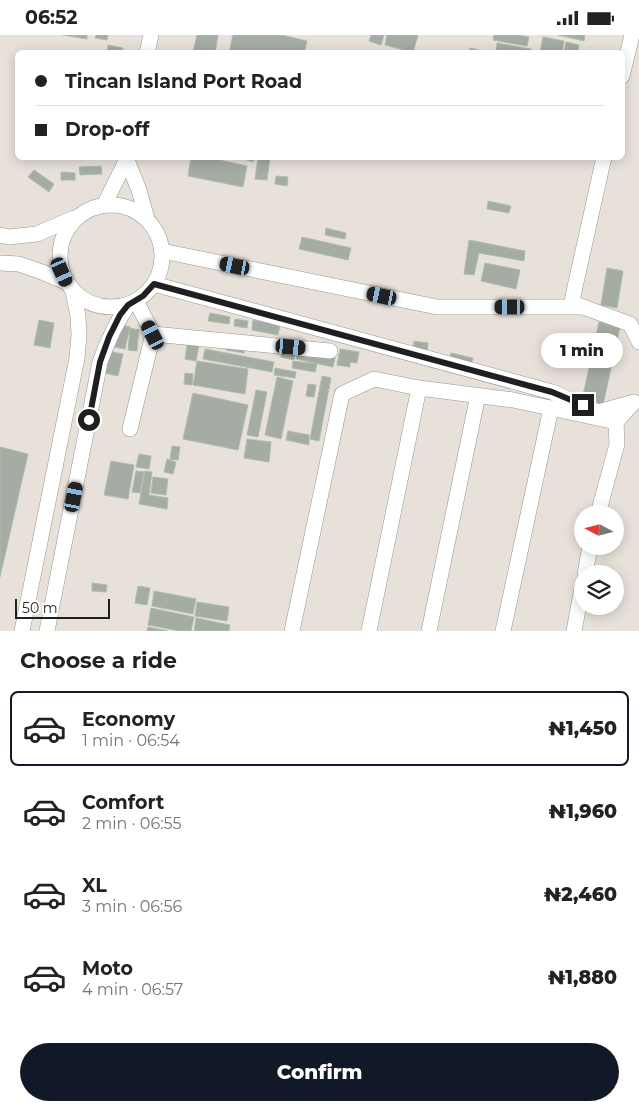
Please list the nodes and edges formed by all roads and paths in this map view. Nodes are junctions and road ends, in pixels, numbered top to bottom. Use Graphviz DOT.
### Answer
graph roads {
  1 [pos="151,35"];
  2 [pos="632,35"];
  3 [pos="148,50"];
  4 [pos="625,64"];
  5 [pos="127,160"];
  6 [pos="128,160"];
  7 [pos="603,160"];
  8 [pos="104,205"];
  9 [pos="78,216"];
  10 [pos="147,219"];
  11 [pos="0,235"];
  12 [pos="162,251"];
  13 [pos="0,263"];
  14 [pos="154,284"];
  15 [pos="69,286"];
  16 [pos="132,303"];
  17 [pos="584,307"];
  18 [pos="153,335"];
  19 [pos="639,342"];
  20 [pos="330,351"];
  21 [pos="419,388"];
  22 [pos="478,395"];
  23 [pos="551,409"];
  24 [pos="616,422"];
  25 [pos="130,429"];
  26 [pos="600,505"];
  27 [pos="577,615"];
  28 [pos="22,631"];
  29 [pos="47,631"];
  30 [pos="292,631"];
  31 [pos="369,631"];
  32 [pos="429,631"];
  33 [pos="503,631"];
  34 [pos="574,631"];
  1 -- 3 [label="street"];
  2 -- 4 [label="street"];
  5 -- 8 [label="street"];
  6 -- 10 [label="street"];
  7 -- 17 [label="street"];
  8 -- 9 [label="street"];
  8 -- 10 [label="street"];
  9 -- 11 [label="street"];
  9 -- 15 [label="street"];
  10 -- 12 [label="street"];
  12 -- 14 [label="street"];
  12 -- 17 [label="street"];
  13 -- 15 [label="street"];
  14 -- 16 [label="street"];
  14 -- 24 [label="street"];
  15 -- 16 [label="street"];
  15 -- 28 [label="street"];
  16 -- 18 [label="street"];
  16 -- 29 [label="street"];
  17 -- 19 [label="street"];
  18 -- 20 [label="street"];
  18 -- 25 [label="street"];
  21 -- 22 [label="street"];
  21 -- 30 [label="street"];
  21 -- 31 [label="street"];
  22 -- 23 [label="street"];
  22 -- 32 [label="street"];
  23 -- 24 [label="street"];
  23 -- 33 [label="street"];
  24 -- 26 [label="street"];
  27 -- 34 [label="street"];
}
